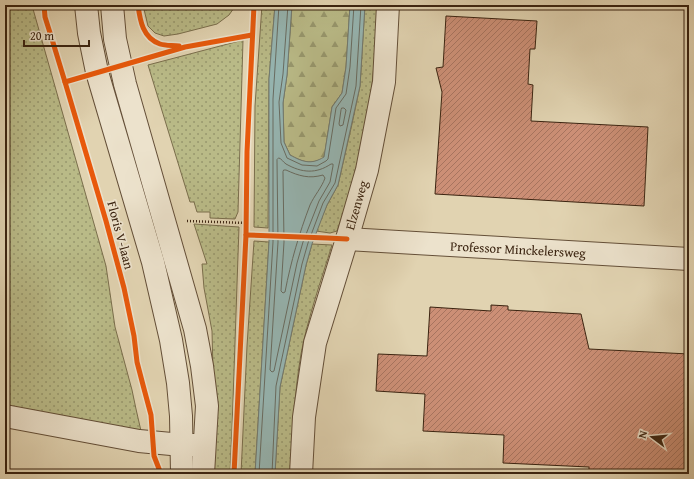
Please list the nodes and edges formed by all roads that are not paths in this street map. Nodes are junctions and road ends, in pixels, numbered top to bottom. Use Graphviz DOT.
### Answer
graph roads {
  1 [pos="86,5"];
  2 [pos="112,5"];
  3 [pos="388,5"];
  4 [pos="347,239"];
  5 [pos="689,259"];
  6 [pos="5,416"];
  7 [pos="182,445"];
  8 [pos="205,445"];
  9 [pos="182,474"];
  10 [pos="203,474"];
  11 [pos="301,474"];
  1 -- 7 [label="street, Floris V-laan"];
  2 -- 8 [label="street"];
  3 -- 4 [label="street, Elzenweg"];
  4 -- 5 [label="street, Professor Minckelersweg"];
  4 -- 11 [label="street, Elzenweg"];
  6 -- 7 [label="street"];
  7 -- 8 [label="street"];
  7 -- 9 [label="street, Floris V-laan"];
  8 -- 10 [label="street"];
}
